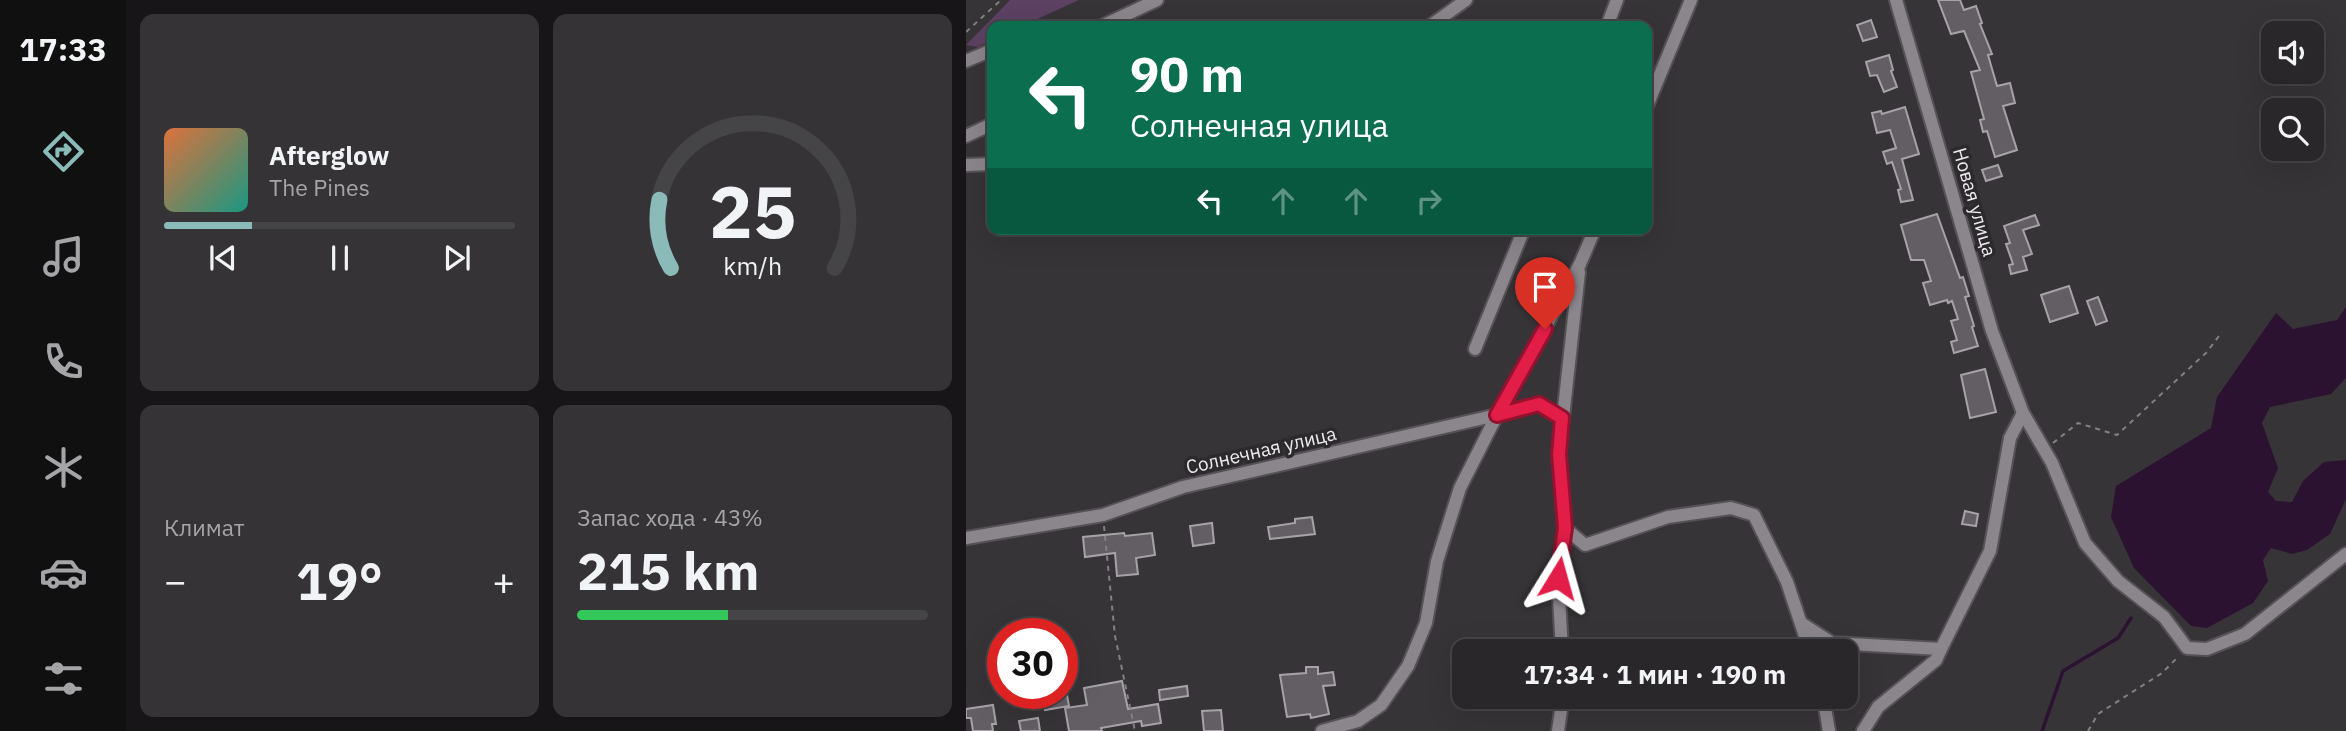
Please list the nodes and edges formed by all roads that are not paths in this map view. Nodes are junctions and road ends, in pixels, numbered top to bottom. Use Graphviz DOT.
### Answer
graph roads {
  1 [pos="1157,0"];
  2 [pos="1466,0"];
  3 [pos="1617,0"];
  4 [pos="1691,0"];
  5 [pos="1896,0"];
  6 [pos="1113,21"];
  7 [pos="1437,21"];
  8 [pos="1608,21"];
  9 [pos="987,52"];
  10 [pos="966,61"];
  11 [pos="1652,94"];
  12 [pos="987,126"];
  13 [pos="966,136"];
  14 [pos="987,164"];
  15 [pos="966,165"];
  16 [pos="1522,235"];
  17 [pos="1592,235"];
  18 [pos="1580,264"];
  19 [pos="1475,349"];
  20 [pos="2024,413"];
  21 [pos="1497,415"];
  22 [pos="1562,418"];
  23 [pos="1565,528"];
  24 [pos="966,538"];
  25 [pos="2346,554"];
  26 [pos="1801,623"];
  27 [pos="1561,639"];
  28 [pos="1806,639"];
  29 [pos="1941,649"];
  30 [pos="1562,709"];
  31 [pos="1825,709"];
  32 [pos="1327,729"];
  33 [pos="1559,731"];
  34 [pos="1829,731"];
  35 [pos="1863,731"];
  1 -- 6 [label="street"];
  2 -- 7 [label="street"];
  3 -- 8 [label="street"];
  4 -- 11 [label="street"];
  5 -- 20 [label="street, Новая улица"];
  9 -- 10 [label="street"];
  12 -- 13 [label="street"];
  14 -- 15 [label="street"];
  16 -- 19 [label="street"];
  17 -- 18 [label="street"];
  18 -- 21 [label="street"];
  18 -- 22 [label="street"];
  20 -- 25 [label="street, Новая улица"];
  20 -- 29 [label="street"];
  21 -- 22 [label="street, Солнечная улица"];
  21 -- 24 [label="street, Солнечная улица"];
  21 -- 32 [label="street"];
  22 -- 23 [label="street"];
  23 -- 26 [label="street"];
  23 -- 27 [label="street"];
  26 -- 28 [label="street"];
  26 -- 29 [label="street"];
  29 -- 35 [label="street"];
  30 -- 33 [label="street"];
  31 -- 34 [label="street"];
}
